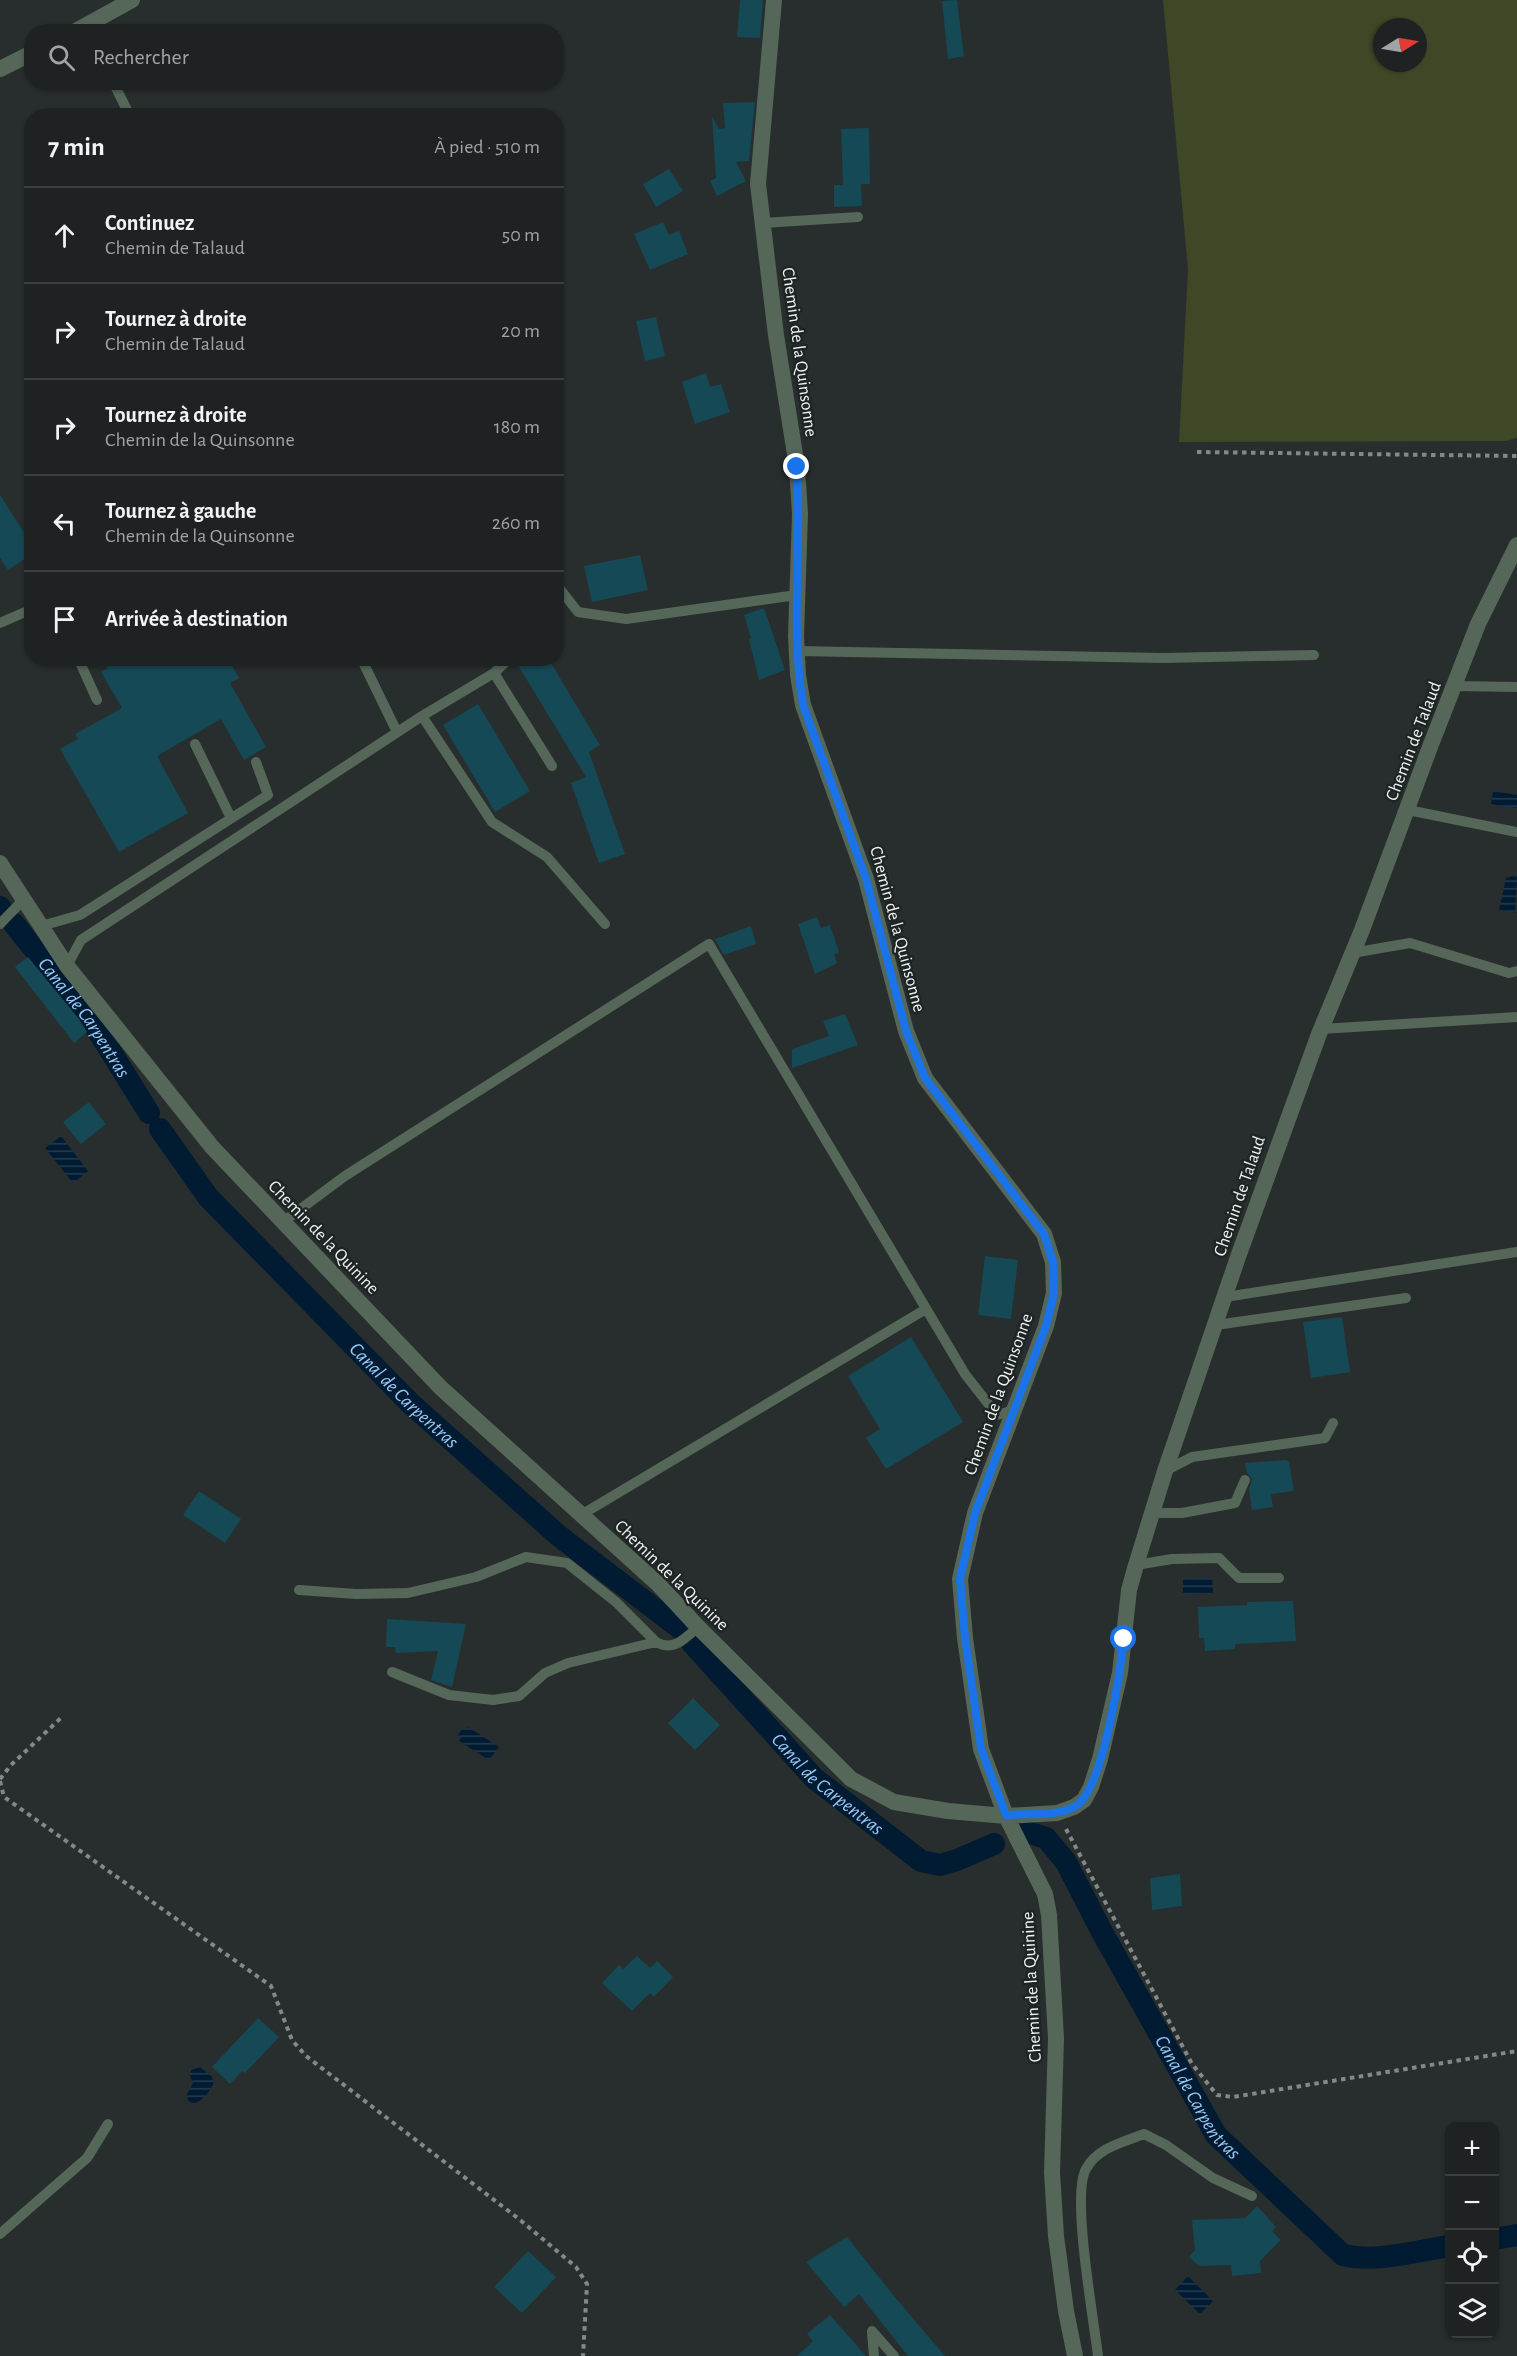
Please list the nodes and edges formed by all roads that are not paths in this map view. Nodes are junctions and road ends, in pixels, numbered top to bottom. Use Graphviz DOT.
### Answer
graph roads {
  1 [pos="132,0"];
  2 [pos="774,0"];
  3 [pos="92,24"];
  4 [pos="24,57"];
  5 [pos="0,69"];
  6 [pos="117,90"];
  7 [pos="126,108"];
  8 [pos="858,217"];
  9 [pos="763,223"];
  10 [pos="1517,545"];
  11 [pos="564,594"];
  12 [pos="797,595"];
  13 [pos="24,612"];
  14 [pos="0,623"];
  15 [pos="797,651"];
  16 [pos="1314,655"];
  17 [pos="82,666"];
  18 [pos="365,666"];
  19 [pos="501,666"];
  20 [pos="494,673"];
  21 [pos="1455,686"];
  22 [pos="1517,687"];
  23 [pos="97,700"];
  24 [pos="422,716"];
  25 [pos="397,732"];
  26 [pos="195,744"];
  27 [pos="256,762"];
  28 [pos="552,766"];
  29 [pos="1408,810"];
  30 [pos="231,818"];
  31 [pos="1517,832"];
  32 [pos="0,863"];
  33 [pos="24,899"];
  34 [pos="0,924"];
  35 [pos="605,924"];
  36 [pos="41,926"];
  37 [pos="1352,953"];
  38 [pos="67,966"];
  39 [pos="1517,971"];
  40 [pos="1517,1017"];
  41 [pos="1321,1029"];
  42 [pos="283,1222"];
  43 [pos="1517,1252"];
  44 [pos="1225,1297"];
  45 [pos="1406,1298"];
  46 [pos="926,1309"];
  47 [pos="1216,1325"];
  48 [pos="1014,1410"];
  49 [pos="1333,1423"];
  50 [pos="1165,1471"];
  51 [pos="1245,1480"];
  52 [pos="1152,1513"];
  53 [pos="581,1515"];
  54 [pos="1136,1565"];
  55 [pos="1279,1578"];
  56 [pos="299,1590"];
  57 [pos="698,1628"];
  58 [pos="656,1642"];
  59 [pos="393,1672"];
  60 [pos="1006,1815"];
  61 [pos="108,2124"];
  62 [pos="1252,2196"];
  63 [pos="0,2234"];
  64 [pos="874,2356"];
  65 [pos="894,2356"];
  66 [pos="1075,2356"];
  67 [pos="1098,2356"];
  1 -- 3 [label="street"];
  2 -- 9 [label="street, Chemin de la Quinsonne"];
  4 -- 5 [label="street"];
  6 -- 7 [label="lane"];
  8 -- 9 [label="lane"];
  9 -- 12 [label="street, Chemin de la Quinsonne"];
  10 -- 21 [label="street, Chemin de Talaud"];
  11 -- 12 [label="lane"];
  12 -- 15 [label="street, Chemin de la Quinsonne"];
  13 -- 14 [label="lane"];
  15 -- 16 [label="lane"];
  15 -- 48 [label="street, Chemin de la Quinsonne"];
  17 -- 23 [label="lane"];
  18 -- 25 [label="lane"];
  19 -- 20 [label="lane"];
  20 -- 24 [label="lane"];
  20 -- 28 [label="lane"];
  21 -- 22 [label="lane"];
  21 -- 29 [label="street, Chemin de Talaud"];
  24 -- 25 [label="lane"];
  24 -- 35 [label="lane"];
  25 -- 38 [label="lane"];
  26 -- 30 [label="lane"];
  27 -- 30 [label="lane"];
  29 -- 31 [label="lane"];
  29 -- 37 [label="street, Chemin de Talaud"];
  30 -- 36 [label="lane"];
  32 -- 33 [label="street, Chemin de la Quinine"];
  33 -- 34 [label="lane"];
  33 -- 36 [label="street, Chemin de la Quinine"];
  36 -- 38 [label="street, Chemin de la Quinine"];
  37 -- 39 [label="lane"];
  37 -- 41 [label="street, Chemin de Talaud"];
  38 -- 42 [label="street, Chemin de la Quinine"];
  40 -- 41 [label="lane"];
  41 -- 44 [label="street, Chemin de Talaud"];
  42 -- 46 [label="lane"];
  42 -- 53 [label="street, Chemin de la Quinine"];
  43 -- 44 [label="lane"];
  44 -- 47 [label="street, Chemin de Talaud"];
  45 -- 47 [label="lane"];
  46 -- 48 [label="lane"];
  46 -- 53 [label="lane"];
  47 -- 50 [label="street, Chemin de Talaud"];
  48 -- 60 [label="street, Chemin de la Quinsonne"];
  49 -- 50 [label="lane"];
  50 -- 52 [label="street, Chemin de Talaud"];
  51 -- 52 [label="lane"];
  52 -- 54 [label="street, Chemin de Talaud"];
  53 -- 57 [label="street, Chemin de la Quinine"];
  54 -- 55 [label="lane"];
  54 -- 60 [label="street, Chemin de Talaud"];
  56 -- 58 [label="lane"];
  57 -- 58 [label="lane"];
  57 -- 60 [label="street, Chemin de la Quinine"];
  58 -- 59 [label="lane"];
  60 -- 66 [label="street, Chemin de la Quinine"];
  61 -- 63 [label="lane"];
  62 -- 67 [label="lane"];
  64 -- 65 [label="lane"];
}
